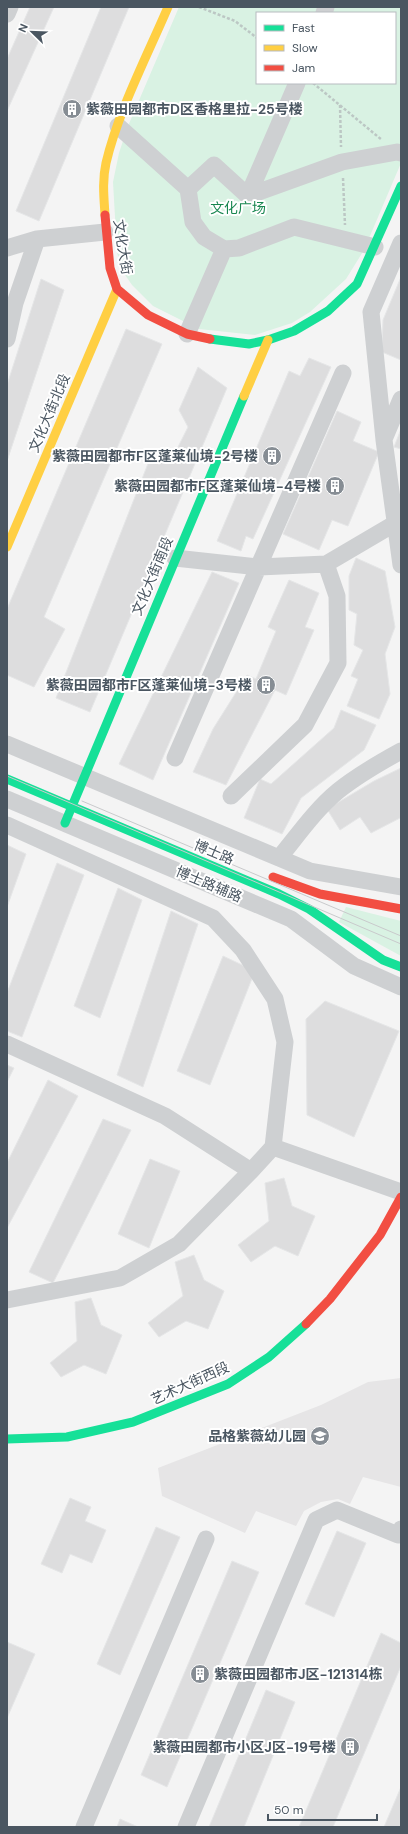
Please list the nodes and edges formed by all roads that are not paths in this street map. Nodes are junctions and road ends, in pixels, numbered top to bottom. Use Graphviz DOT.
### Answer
graph roads {
  1 [pos="10,7"];
  2 [pos="168,7"];
  3 [pos="7,14"];
  4 [pos="297,84"];
  5 [pos="118,126"];
  6 [pos="399,152"];
  7 [pos="401,186"];
  8 [pos="188,189"];
  9 [pos="248,196"];
  10 [pos="105,232"];
  11 [pos="37,239"];
  12 [pos="401,243"];
  13 [pos="375,247"];
  14 [pos="7,248"];
  15 [pos="224,249"];
  16 [pos="117,289"];
  17 [pos="187,334"];
  18 [pos="7,339"];
  19 [pos="268,340"];
  20 [pos="343,373"];
  21 [pos="401,399"];
  22 [pos="384,440"];
  23 [pos="398,520"];
  24 [pos="7,547"];
  25 [pos="175,558"];
  26 [pos="326,564"];
  27 [pos="401,565"];
  28 [pos="259,568"];
  29 [pos="7,744"];
  30 [pos="401,751"];
  31 [pos="175,758"];
  32 [pos="84,776"];
  33 [pos="7,780"];
  34 [pos="74,792"];
  35 [pos="231,796"];
  36 [pos="89,798"];
  37 [pos="7,799"];
  38 [pos="72,807"];
  39 [pos="65,823"];
  40 [pos="7,825"];
  41 [pos="279,858"];
  42 [pos="263,872"];
  43 [pos="401,887"];
  44 [pos="401,909"];
  45 [pos="401,967"];
  46 [pos="401,987"];
  47 [pos="7,1044"];
  48 [pos="273,1147"];
  49 [pos="251,1172"];
  50 [pos="401,1192"];
  51 [pos="401,1197"];
  52 [pos="7,1300"];
  53 [pos="7,1439"];
  54 [pos="401,1529"];
  55 [pos="206,1539"];
  56 [pos="84,1827"];
  57 [pos="186,1827"];
  1 -- 3 [label="street"];
  2 -- 5 [label="street, 文化大街"];
  4 -- 9 [label="street"];
  5 -- 8 [label="street"];
  5 -- 10 [label="street, 文化大街"];
  6 -- 9 [label="street"];
  7 -- 13 [label="street, 文化大街"];
  8 -- 9 [label="street"];
  8 -- 15 [label="street"];
  10 -- 11 [label="street"];
  10 -- 16 [label="street, 文化大街"];
  11 -- 14 [label="street"];
  11 -- 18 [label="street"];
  12 -- 22 [label="street"];
  13 -- 15 [label="street"];
  13 -- 19 [label="street, 文化大街"];
  15 -- 17 [label="street"];
  16 -- 17 [label="street, 文化大街"];
  16 -- 24 [label="street, 文化大街北段"];
  17 -- 19 [label="street, 文化大街"];
  19 -- 25 [label="street, 文化大街南段"];
  20 -- 28 [label="street"];
  21 -- 22 [label="street"];
  22 -- 23 [label="street"];
  23 -- 26 [label="street"];
  23 -- 27 [label="street"];
  25 -- 28 [label="street"];
  25 -- 32 [label="street, 文化大街南段"];
  26 -- 28 [label="street"];
  26 -- 35 [label="street"];
  28 -- 31 [label="street"];
  29 -- 32 [label="street"];
  30 -- 41 [label="street"];
  32 -- 34 [label="street, 文化大街南段"];
  32 -- 41 [label="street"];
  33 -- 38 [label="street, 博士路"];
  34 -- 36 [label="street"];
  34 -- 38 [label="street, 文化大街南段"];
  37 -- 39 [label="street, 博士路辅路"];
  38 -- 39 [label="street, 文化大街南段"];
  38 -- 45 [label="street, 博士路"];
  39 -- 46 [label="street, 博士路辅路"];
  40 -- 48 [label="street"];
  41 -- 43 [label="street"];
  42 -- 44 [label="street"];
  47 -- 49 [label="street"];
  48 -- 49 [label="street"];
  48 -- 50 [label="street"];
  49 -- 52 [label="street"];
  51 -- 53 [label="street, 艺术大街西段"];
  54 -- 57 [label="street"];
  55 -- 56 [label="street"];
}
